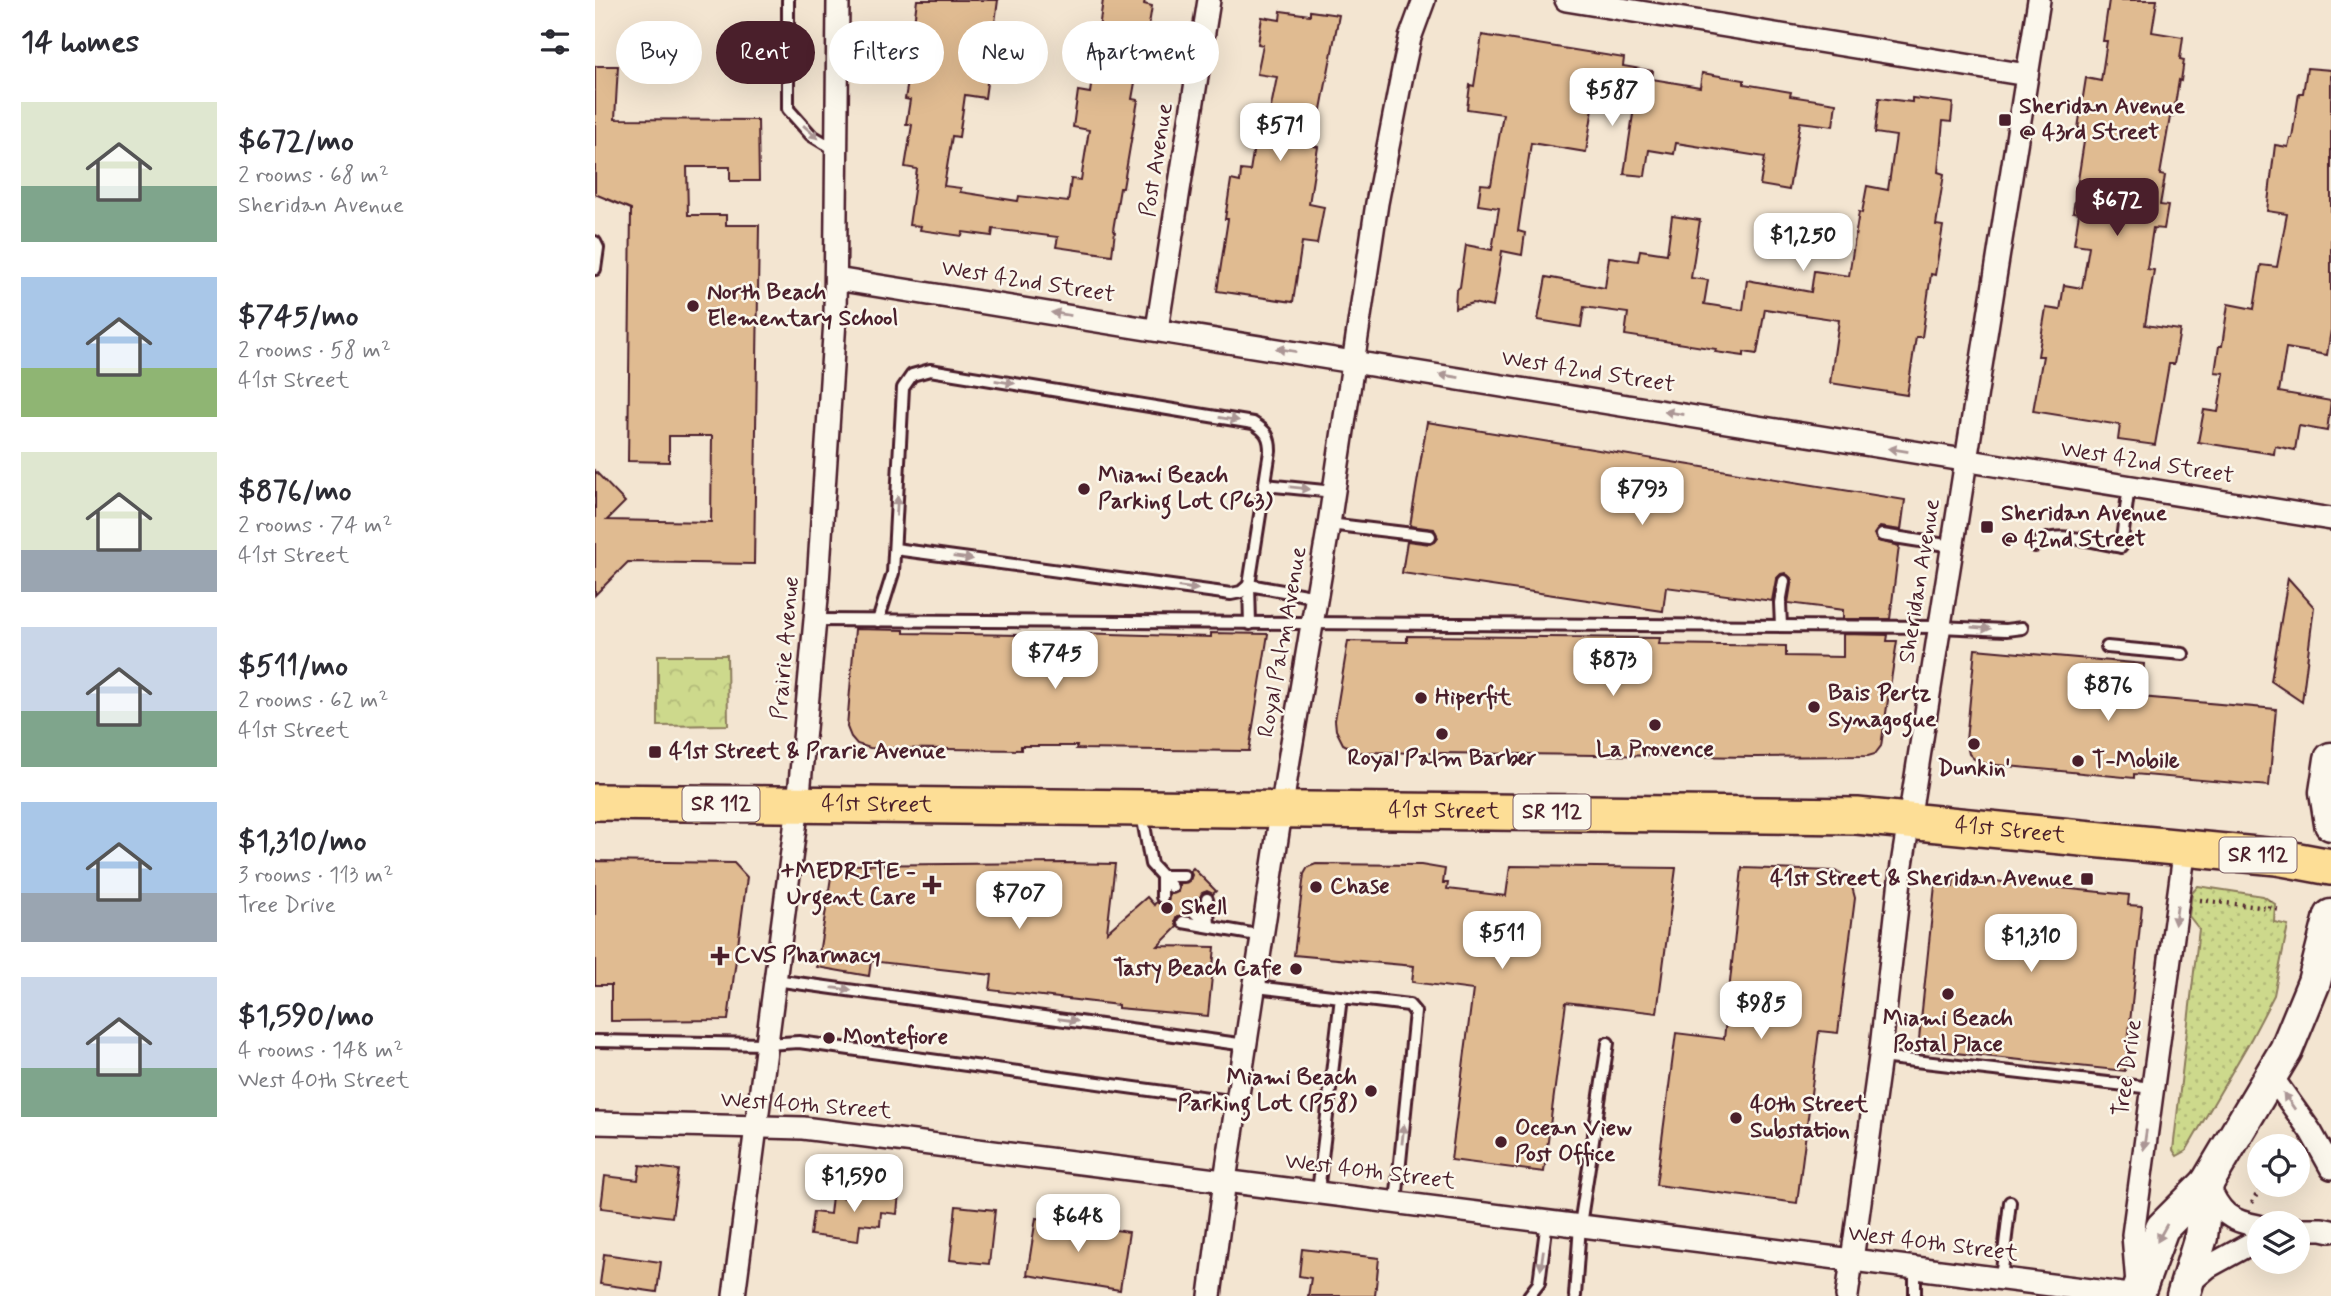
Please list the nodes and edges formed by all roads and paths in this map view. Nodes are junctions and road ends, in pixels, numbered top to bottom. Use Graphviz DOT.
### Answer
graph roads {
  1 [pos="788,0"];
  2 [pos="838,0"];
  3 [pos="1209,0"];
  4 [pos="1424,0"];
  5 [pos="1566,0"];
  6 [pos="2039,0"];
  7 [pos="2027,75"];
  8 [pos="836,150"];
  9 [pos="595,242"];
  10 [pos="595,269"];
  11 [pos="836,279"];
  12 [pos="1157,329"];
  13 [pos="1353,361"];
  14 [pos="1966,460"];
  15 [pos="1265,485"];
  16 [pos="2129,486"];
  17 [pos="1334,492"];
  18 [pos="2331,519"];
  19 [pos="1329,524"];
  20 [pos="1882,535"];
  21 [pos="1430,536"];
  22 [pos="1952,546"];
  23 [pos="2035,546"];
  24 [pos="895,549"];
  25 [pos="1784,581"];
  26 [pos="1249,585"];
  27 [pos="1317,597"];
  28 [pos="815,620"];
  29 [pos="879,621"];
  30 [pos="1250,624"];
  31 [pos="1313,624"];
  32 [pos="1781,626"];
  33 [pos="1940,626"];
  34 [pos="2022,628"];
  35 [pos="2107,647"];
  36 [pos="2183,654"];
  37 [pos="2331,759"];
  38 [pos="595,802"];
  39 [pos="798,805"];
  40 [pos="1141,808"];
  41 [pos="1282,809"];
  42 [pos="1909,820"];
  43 [pos="2331,824"];
  44 [pos="2185,847"];
  45 [pos="2331,867"];
  46 [pos="1162,876"];
  47 [pos="1185,876"];
  48 [pos="1172,887"];
  49 [pos="1162,897"];
  50 [pos="2189,898"];
  51 [pos="1207,899"];
  52 [pos="2270,900"];
  53 [pos="2269,908"];
  54 [pos="2281,910"];
  55 [pos="1194,912"];
  56 [pos="2331,916"];
  57 [pos="1183,922"];
  58 [pos="1209,925"];
  59 [pos="1263,936"];
  60 [pos="775,980"];
  61 [pos="1256,987"];
  62 [pos="1341,997"];
  63 [pos="595,1041"];
  64 [pos="1608,1043"];
  65 [pos="766,1044"];
  66 [pos="1246,1045"];
  67 [pos="1880,1057"];
  68 [pos="2272,1077"];
  69 [pos="2152,1088"];
  70 [pos="1237,1102"];
  71 [pos="595,1124"];
  72 [pos="756,1126"];
  73 [pos="2331,1168"];
  74 [pos="1225,1180"];
  75 [pos="2207,1183"];
  76 [pos="1318,1192"];
  77 [pos="1396,1202"];
  78 [pos="2010,1202"];
  79 [pos="1547,1221"];
  80 [pos="2247,1223"];
  81 [pos="1580,1225"];
  82 [pos="2310,1229"];
  83 [pos="2331,1231"];
  84 [pos="2247,1246"];
  85 [pos="1853,1261"];
  86 [pos="1915,1268"];
  87 [pos="2001,1279"];
  88 [pos="2047,1290"];
  89 [pos="2184,1291"];
  90 [pos="734,1296"];
  91 [pos="1210,1296"];
  92 [pos="1529,1296"];
  93 [pos="1574,1296"];
  94 [pos="1847,1296"];
  95 [pos="1915,1296"];
  96 [pos="2138,1296"];
  1 -- 8 [label="lane, one-way"];
  2 -- 8 [label="street, Prairie Avenue"];
  3 -- 12 [label="street, Post Avenue"];
  4 -- 13 [label="street, Royal Palm Avenue"];
  5 -- 7 [label="street"];
  6 -- 7 [label="street, Sheridan Avenue"];
  7 -- 14 [label="street, Sheridan Avenue"];
  8 -- 11 [label="street, Prairie Avenue"];
  9 -- 10 [label="lane"];
  12 -- 11 [label="street, West 42nd Street, one-way"];
  11 -- 28 [label="street, Prairie Avenue"];
  13 -- 12 [label="street, West 42nd Street, one-way"];
  14 -- 13 [label="street, West 42nd Street, one-way"];
  13 -- 17 [label="street, Royal Palm Avenue"];
  14 -- 16 [label="street, West 42nd Street"];
  14 -- 22 [label="street, Sheridan Avenue"];
  15 -- 17 [label="lane, one-way"];
  24 -- 15 [label="lane, one-way"];
  15 -- 26 [label="lane"];
  16 -- 18 [label="street, West 42nd Street"];
  16 -- 23 [label="lane"];
  17 -- 19 [label="street, Royal Palm Avenue"];
  19 -- 21 [label="lane"];
  19 -- 27 [label="street, Royal Palm Avenue"];
  20 -- 22 [label="lane"];
  22 -- 33 [label="street, Sheridan Avenue"];
  24 -- 26 [label="lane, one-way"];
  24 -- 29 [label="lane"];
  25 -- 32 [label="lane"];
  26 -- 27 [label="lane"];
  26 -- 30 [label="lane"];
  27 -- 31 [label="street, Royal Palm Avenue"];
  28 -- 29 [label="lane"];
  28 -- 39 [label="street, Prairie Avenue"];
  29 -- 30 [label="lane"];
  30 -- 31 [label="lane"];
  31 -- 32 [label="lane"];
  31 -- 41 [label="street, Royal Palm Avenue"];
  32 -- 33 [label="lane"];
  33 -- 34 [label="lane, one-way"];
  33 -- 42 [label="street, Sheridan Avenue"];
  35 -- 36 [label="lane"];
  37 -- 43 [label="main road"];
  38 -- 39 [label="main road, 41st Street / SR 112"];
  39 -- 40 [label="main road, 41st Street / SR 112"];
  39 -- 60 [label="street, Prairie Avenue"];
  40 -- 41 [label="main road, 41st Street / SR 112"];
  40 -- 46 [label="lane"];
  41 -- 42 [label="main road, 41st Street / SR 112"];
  41 -- 59 [label="street, Royal Palm Avenue"];
  42 -- 44 [label="main road, 41st Street / SR 112"];
  42 -- 67 [label="street, Sheridan Avenue"];
  44 -- 45 [label="main road, 41st Street / SR 112"];
  44 -- 69 [label="street, Tree Drive, one-way"];
  46 -- 47 [label="lane"];
  46 -- 48 [label="lane"];
  46 -- 49 [label="lane"];
  50 -- 53 [label="path"];
  51 -- 58 [label="lane"];
  52 -- 53 [label="path"];
  53 -- 54 [label="path"];
  55 -- 58 [label="lane"];
  56 -- 68 [label="main road"];
  57 -- 58 [label="lane"];
  58 -- 59 [label="lane"];
  59 -- 61 [label="street, Royal Palm Avenue"];
  60 -- 65 [label="street, Prairie Avenue"];
  60 -- 66 [label="lane, one-way"];
  61 -- 62 [label="lane"];
  61 -- 66 [label="street, Royal Palm Avenue"];
  62 -- 76 [label="lane"];
  77 -- 62 [label="lane, one-way"];
  63 -- 65 [label="lane"];
  64 -- 81 [label="lane"];
  65 -- 70 [label="lane"];
  65 -- 72 [label="street, Prairie Avenue"];
  66 -- 70 [label="street, Royal Palm Avenue"];
  67 -- 69 [label="lane"];
  67 -- 85 [label="street, Sheridan Avenue"];
  73 -- 68 [label="street, one-way"];
  68 -- 75 [label="main road"];
  69 -- 96 [label="street, Tree Drive, one-way"];
  70 -- 74 [label="street, Royal Palm Avenue"];
  71 -- 72 [label="street, West 40th Street"];
  72 -- 74 [label="street, West 40th Street"];
  72 -- 90 [label="street, Prairie Avenue"];
  74 -- 76 [label="street, West 40th Street"];
  74 -- 91 [label="street, Royal Palm Avenue"];
  75 -- 80 [label="street"];
  75 -- 89 [label="main road"];
  75 -- 96 [label="main road, one-way"];
  76 -- 77 [label="street, West 40th Street"];
  77 -- 79 [label="street, West 40th Street"];
  78 -- 87 [label="lane"];
  79 -- 81 [label="street, West 40th Street"];
  79 -- 92 [label="lane, one-way"];
  81 -- 85 [label="street, West 40th Street"];
  81 -- 93 [label="lane"];
  82 -- 83 [label="street"];
  84 -- 89 [label="street"];
  85 -- 86 [label="street, West 40th Street"];
  85 -- 94 [label="street, Sheridan Avenue"];
  86 -- 87 [label="street, West 40th Street"];
  86 -- 95 [label="lane"];
  87 -- 88 [label="street, West 40th Street"];
  88 -- 96 [label="street, West 40th Street"];
}
